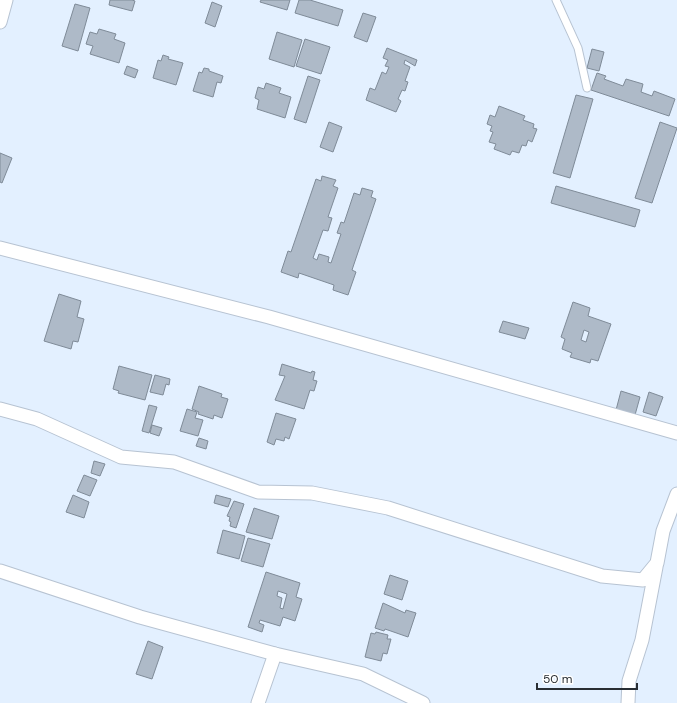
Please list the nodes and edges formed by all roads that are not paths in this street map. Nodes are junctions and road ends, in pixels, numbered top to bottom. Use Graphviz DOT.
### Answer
graph roads {
  1 [pos="6,0"];
  2 [pos="556,0"];
  3 [pos="0,22"];
  4 [pos="587,88"];
  5 [pos="0,248"];
  6 [pos="0,409"];
  7 [pos="677,433"];
  8 [pos="677,494"];
  9 [pos="657,563"];
  10 [pos="0,570"];
  11 [pos="275,654"];
  12 [pos="258,703"];
  13 [pos="422,703"];
  14 [pos="628,703"];
  1 -- 3 [label="street"];
  2 -- 4 [label="lane"];
  5 -- 7 [label="street"];
  6 -- 9 [label="street"];
  8 -- 9 [label="street"];
  9 -- 14 [label="street"];
  10 -- 11 [label="street"];
  11 -- 12 [label="street"];
  11 -- 13 [label="street"];
}
